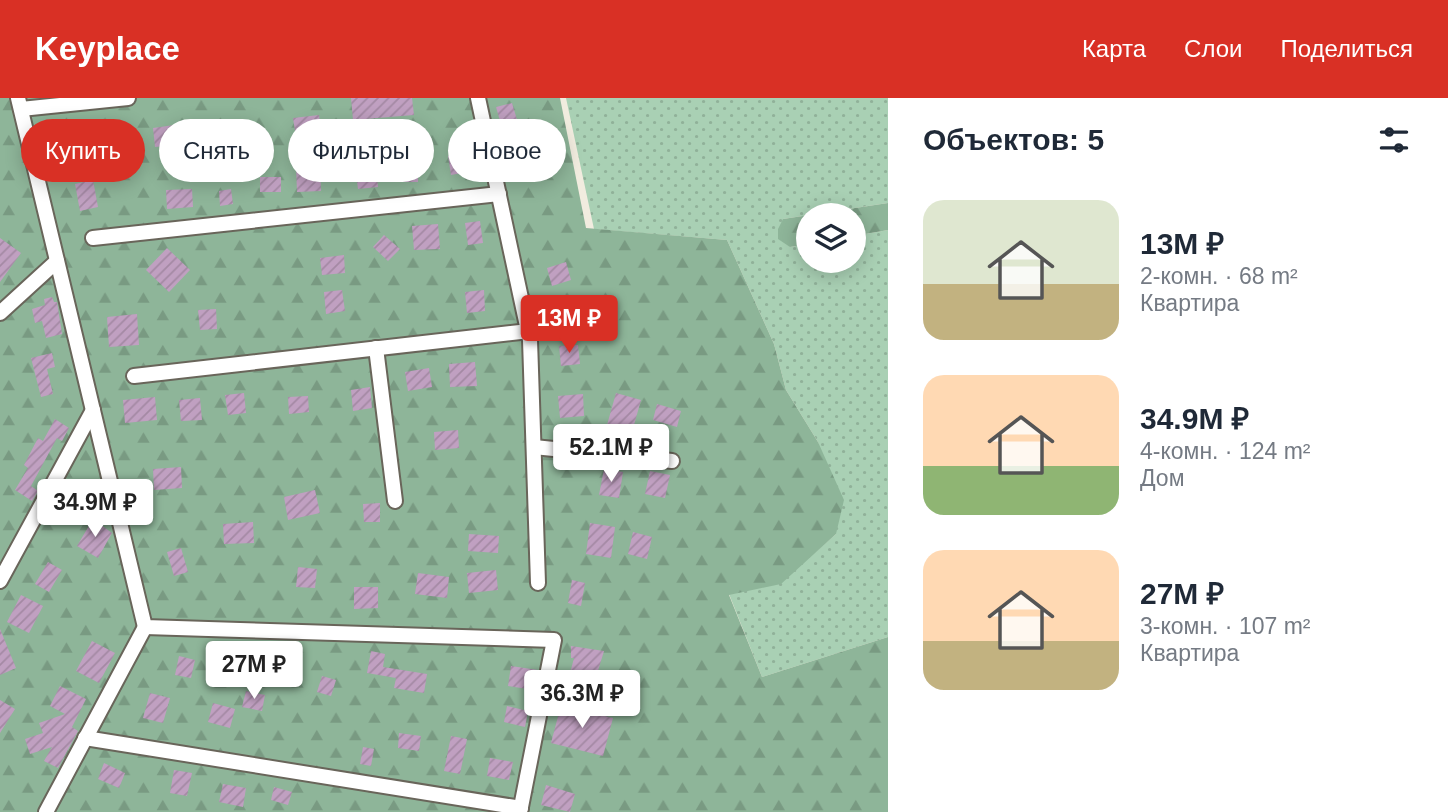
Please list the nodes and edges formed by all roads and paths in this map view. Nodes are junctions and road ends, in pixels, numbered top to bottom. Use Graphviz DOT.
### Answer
graph roads {
  1 [pos="128,98"];
  2 [pos="478,98"];
  3 [pos="20,104"];
  4 [pos="499,194"];
  5 [pos="93,238"];
  6 [pos="57,261"];
  7 [pos="0,313"];
  8 [pos="528,331"];
  9 [pos="376,348"];
  10 [pos="134,376"];
  11 [pos="93,411"];
  12 [pos="534,447"];
  13 [pos="672,461"];
  14 [pos="395,501"];
  15 [pos="0,581"];
  16 [pos="538,583"];
  17 [pos="145,627"];
  18 [pos="85,738"];
  19 [pos="520,810"];
  20 [pos="46,812"];
  1 -- 3 [label="street"];
  2 -- 4 [label="street"];
  3 -- 6 [label="street"];
  4 -- 5 [label="street"];
  4 -- 8 [label="street"];
  6 -- 7 [label="street"];
  6 -- 11 [label="street"];
  8 -- 9 [label="street"];
  8 -- 12 [label="street"];
  9 -- 10 [label="street"];
  9 -- 14 [label="street"];
  11 -- 15 [label="street"];
  11 -- 17 [label="street"];
  12 -- 13 [label="street"];
  12 -- 16 [label="street"];
  17 -- 18 [label="street"];
  17 -- 19 [label="street"];
  18 -- 19 [label="street"];
  18 -- 20 [label="street"];
}
